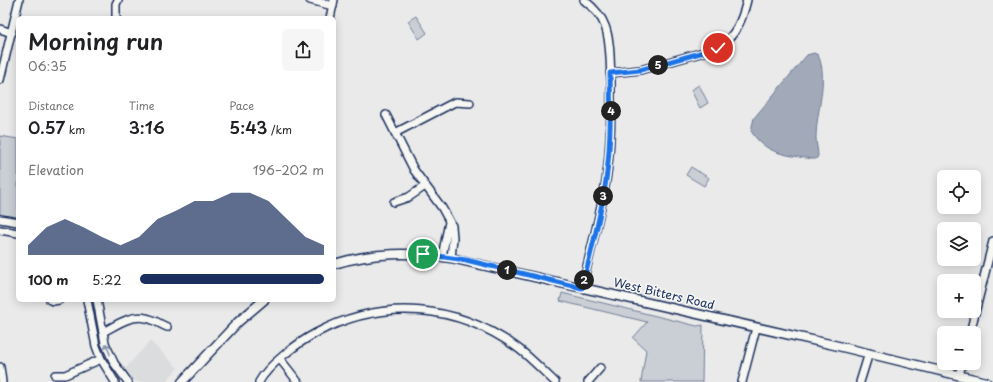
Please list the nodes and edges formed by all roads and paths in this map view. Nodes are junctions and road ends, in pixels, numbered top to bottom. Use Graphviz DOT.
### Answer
graph roads {
  1 [pos="19,0"];
  2 [pos="118,0"];
  3 [pos="310,0"];
  4 [pos="584,0"];
  5 [pos="747,0"];
  6 [pos="333,3"];
  7 [pos="116,16"];
  8 [pos="330,16"];
  9 [pos="0,28"];
  10 [pos="12,33"];
  11 [pos="610,73"];
  12 [pos="0,80"];
  13 [pos="470,103"];
  14 [pos="386,115"];
  15 [pos="395,133"];
  16 [pos="425,186"];
  17 [pos="394,202"];
  18 [pos="0,219"];
  19 [pos="16,222"];
  20 [pos="0,230"];
  21 [pos="16,233"];
  22 [pos="450,233"];
  23 [pos="993,241"];
  24 [pos="442,256"];
  25 [pos="451,258"];
  26 [pos="336,264"];
  27 [pos="582,288"];
  28 [pos="262,302"];
  29 [pos="98,303"];
  30 [pos="88,304"];
  31 [pos="972,326"];
  32 [pos="166,327"];
  33 [pos="756,328"];
  34 [pos="103,332"];
  35 [pos="868,353"];
  36 [pos="101,359"];
  37 [pos="280,359"];
  38 [pos="0,367"];
  39 [pos="600,368"];
  40 [pos="960,370"];
  41 [pos="55,375"];
  42 [pos="959,376"];
  43 [pos="2,382"];
  44 [pos="115,382"];
  45 [pos="128,382"];
  46 [pos="182,382"];
  47 [pos="259,382"];
  48 [pos="298,382"];
  49 [pos="555,382"];
  50 [pos="588,382"];
  51 [pos="742,382"];
  52 [pos="860,382"];
  53 [pos="986,382"];
  1 -- 10 [label="street"];
  2 -- 7 [label="street"];
  3 -- 6 [label="street"];
  4 -- 11 [label="street"];
  5 -- 11 [label="street"];
  6 -- 8 [label="street"];
  9 -- 10 [label="street"];
  10 -- 12 [label="street"];
  11 -- 27 [label="street"];
  13 -- 15 [label="street"];
  14 -- 15 [label="street"];
  15 -- 16 [label="street"];
  16 -- 17 [label="street"];
  16 -- 22 [label="street"];
  18 -- 19 [label="street"];
  20 -- 21 [label="street"];
  22 -- 24 [label="street"];
  22 -- 25 [label="street"];
  23 -- 31 [label="street"];
  24 -- 25 [label="main road, West Bitters Road"];
  24 -- 26 [label="main road, West Bitters Road"];
  25 -- 27 [label="main road, West Bitters Road"];
  27 -- 33 [label="main road, West Bitters Road"];
  28 -- 46 [label="main road"];
  29 -- 30 [label="street"];
  29 -- 34 [label="street"];
  30 -- 36 [label="street"];
  32 -- 34 [label="street"];
  33 -- 35 [label="main road, West Bitters Road"];
  33 -- 51 [label="street"];
  45 -- 34 [label="street, one-way"];
  35 -- 42 [label="main road, West Bitters Road"];
  35 -- 52 [label="street"];
  36 -- 41 [label="street"];
  36 -- 44 [label="street"];
  37 -- 47 [label="street"];
  37 -- 48 [label="street"];
  37 -- 49 [label="street"];
  38 -- 43 [label="street"];
  39 -- 50 [label="street"];
  40 -- 42 [label="street"];
  42 -- 53 [label="main road, West Bitters Road"];
}
